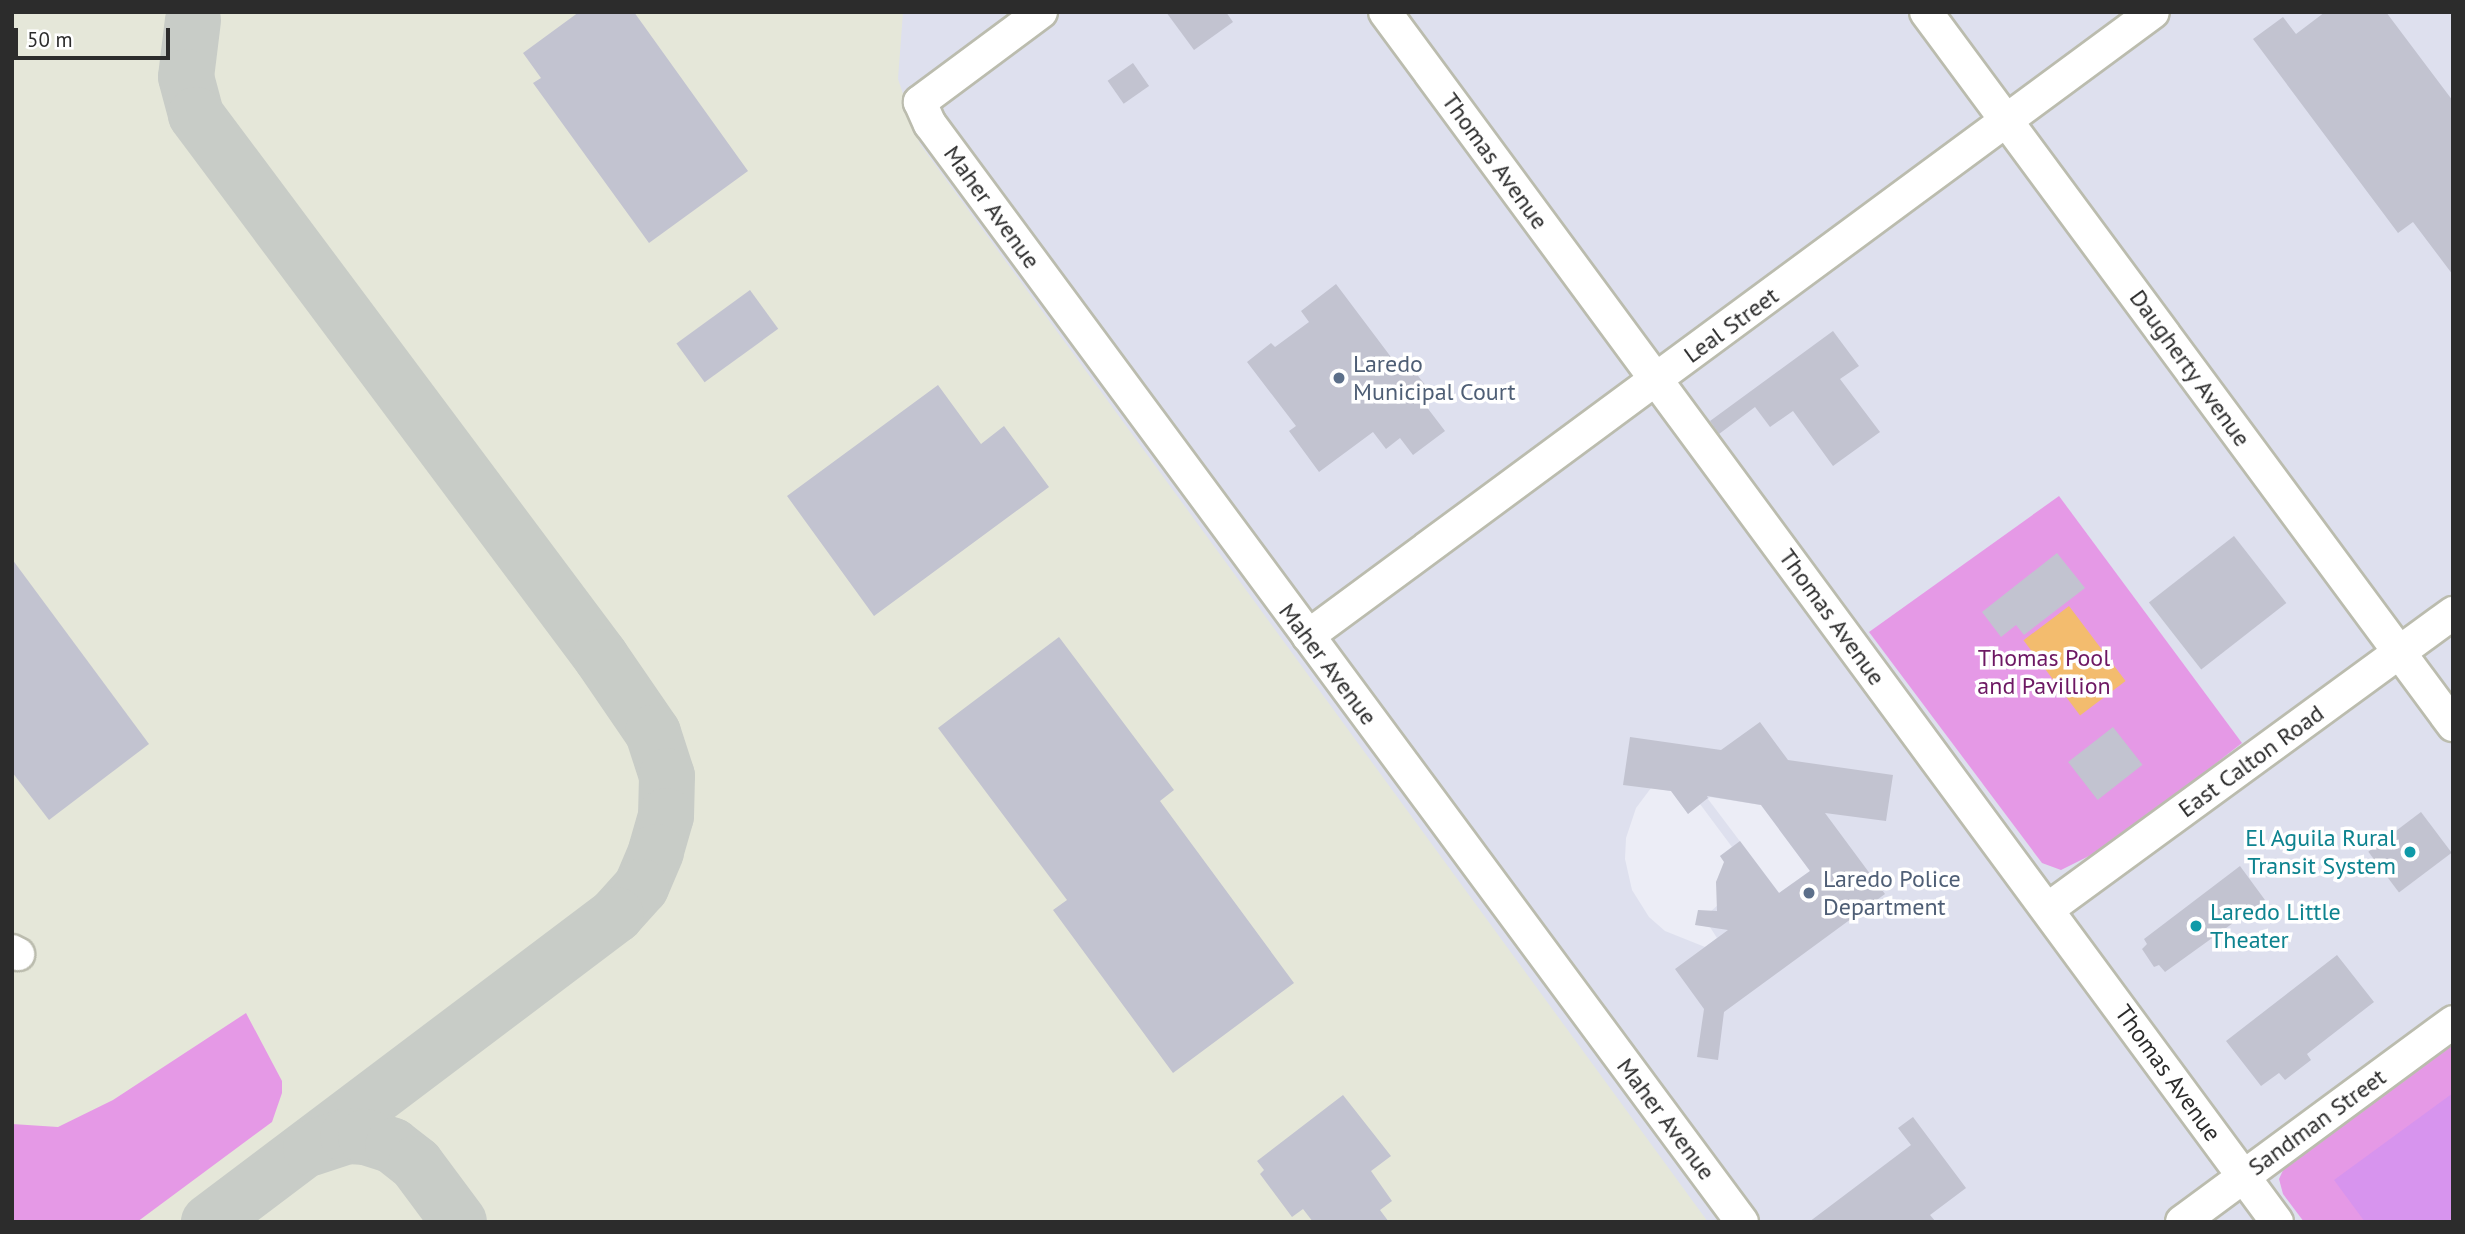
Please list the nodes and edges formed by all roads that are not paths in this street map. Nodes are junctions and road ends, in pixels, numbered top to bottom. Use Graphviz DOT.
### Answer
graph roads {
  1 [pos="1041,12"];
  2 [pos="1385,12"];
  3 [pos="1926,12"];
  4 [pos="2153,12"];
  5 [pos="2007,121"];
  6 [pos="1657,379"];
  7 [pos="2453,613"];
  8 [pos="1308,636"];
  9 [pos="2400,652"];
  10 [pos="2453,725"];
  11 [pos="2048,909"];
  12 [pos="2453,1022"];
  13 [pos="2244,1177"];
  14 [pos="1742,1222"];
  15 [pos="2182,1222"];
  16 [pos="2277,1222"];
  1 -- 8 [label="street, Maher Avenue"];
  2 -- 6 [label="street, Thomas Avenue"];
  3 -- 5 [label="street, Daugherty Avenue"];
  4 -- 5 [label="street, Leal Street"];
  5 -- 6 [label="street, Leal Street"];
  5 -- 9 [label="street, Daugherty Avenue"];
  6 -- 8 [label="street, Leal Street"];
  6 -- 11 [label="street, Thomas Avenue"];
  7 -- 9 [label="street, East Calton Road"];
  8 -- 14 [label="street, Maher Avenue"];
  9 -- 10 [label="street, Daugherty Avenue"];
  9 -- 11 [label="street, East Calton Road"];
  11 -- 13 [label="street, Thomas Avenue"];
  12 -- 13 [label="street, Sandman Street"];
  13 -- 15 [label="street, Sandman Street"];
  13 -- 16 [label="street, Thomas Avenue"];
}
